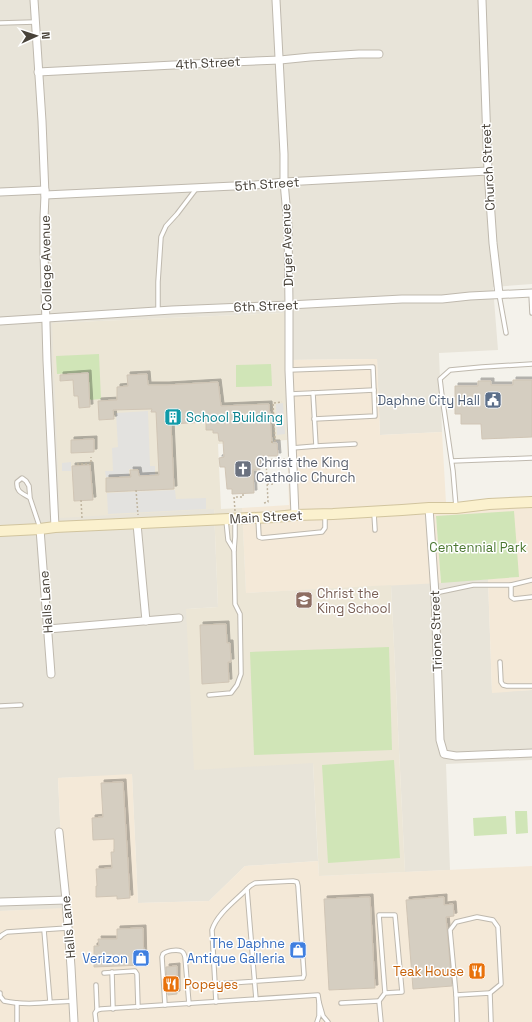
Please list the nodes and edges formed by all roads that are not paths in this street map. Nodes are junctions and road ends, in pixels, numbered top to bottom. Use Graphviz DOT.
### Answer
graph roads {
  1 [pos="34,0"];
  2 [pos="276,0"];
  3 [pos="482,0"];
  4 [pos="35,22"];
  5 [pos="0,23"];
  6 [pos="379,54"];
  7 [pos="280,60"];
  8 [pos="38,72"];
  9 [pos="488,171"];
  10 [pos="284,182"];
  11 [pos="197,188"];
  12 [pos="0,192"];
  13 [pos="45,193"];
  14 [pos="531,293"];
  15 [pos="499,294"];
  16 [pos="289,305"];
  17 [pos="158,311"];
  18 [pos="532,314"];
  19 [pos="47,318"];
  20 [pos="0,321"];
  21 [pos="506,333"];
  22 [pos="532,364"];
  23 [pos="289,370"];
  24 [pos="374,390"];
  25 [pos="313,393"];
  26 [pos="290,394"];
  27 [pos="314,419"];
  28 [pos="355,444"];
  29 [pos="316,446"];
  30 [pos="292,448"];
  31 [pos="532,458"];
  32 [pos="452,461"];
  33 [pos="30,498"];
  34 [pos="532,502"];
  35 [pos="429,508"];
  36 [pos="456,508"];
  37 [pos="374,512"];
  38 [pos="325,514"];
  39 [pos="295,515"];
  40 [pos="258,517"];
  41 [pos="138,519"];
  42 [pos="231,519"];
  43 [pos="55,527"];
  44 [pos="40,529"];
  45 [pos="375,530"];
  46 [pos="0,531"];
  47 [pos="234,550"];
  48 [pos="532,580"];
  49 [pos="511,585"];
  50 [pos="435,593"];
  51 [pos="532,597"];
  52 [pos="179,618"];
  53 [pos="146,621"];
  54 [pos="48,629"];
  55 [pos="500,662"];
  56 [pos="51,674"];
  57 [pos="532,686"];
  58 [pos="209,695"];
  59 [pos="22,705"];
  60 [pos="0,706"];
  61 [pos="532,752"];
  62 [pos="58,832"];
  63 [pos="247,889"];
  64 [pos="66,900"];
  65 [pos="0,902"];
  66 [pos="68,928"];
  67 [pos="44,930"];
  68 [pos="0,937"];
  69 [pos="112,972"];
  70 [pos="104,973"];
  71 [pos="255,980"];
  72 [pos="215,984"];
  73 [pos="96,985"];
  74 [pos="0,993"];
  75 [pos="385,993"];
  76 [pos="490,993"];
  77 [pos="456,995"];
  78 [pos="256,1000"];
  79 [pos="73,1001"];
  80 [pos="379,1001"];
  81 [pos="50,1002"];
  82 [pos="216,1002"];
  83 [pos="320,1002"];
  84 [pos="17,1003"];
  85 [pos="341,1003"];
  86 [pos="189,1004"];
  87 [pos="165,1006"];
  88 [pos="138,1007"];
  89 [pos="114,1009"];
  90 [pos="97,1010"];
  91 [pos="17,1022"];
  92 [pos="74,1022"];
  93 [pos="96,1022"];
  94 [pos="317,1022"];
  95 [pos="328,1022"];
  96 [pos="381,1022"];
  97 [pos="457,1022"];
  98 [pos="492,1022"];
  1 -- 4 [label="street, College Avenue"];
  2 -- 7 [label="street, Dryer Avenue"];
  3 -- 9 [label="street, Church Street"];
  4 -- 5 [label="lane"];
  4 -- 8 [label="street, College Avenue"];
  6 -- 7 [label="street, 4th Street"];
  7 -- 8 [label="street, 4th Street"];
  7 -- 10 [label="street, Dryer Avenue"];
  8 -- 13 [label="street, College Avenue"];
  9 -- 10 [label="street, 5th Street"];
  9 -- 15 [label="street, Church Street"];
  10 -- 11 [label="street, 5th Street"];
  10 -- 16 [label="street, Dryer Avenue"];
  11 -- 13 [label="street, 5th Street"];
  11 -- 17 [label="lane"];
  12 -- 13 [label="street, 5th Street"];
  13 -- 19 [label="street, College Avenue"];
  14 -- 15 [label="street, 6th Street"];
  14 -- 18 [label="lane"];
  15 -- 16 [label="street, 6th Street"];
  15 -- 21 [label="lane, Church Street"];
  16 -- 17 [label="street, 6th Street"];
  16 -- 23 [label="street, Dryer Avenue"];
  17 -- 19 [label="street, 6th Street"];
  19 -- 20 [label="street, 6th Street"];
  19 -- 43 [label="street, College Avenue"];
  22 -- 32 [label="lane"];
  23 -- 24 [label="lane"];
  23 -- 26 [label="street, Dryer Avenue"];
  24 -- 25 [label="lane"];
  24 -- 27 [label="lane"];
  25 -- 26 [label="lane"];
  25 -- 27 [label="lane"];
  26 -- 30 [label="street, Dryer Avenue"];
  27 -- 29 [label="lane"];
  28 -- 29 [label="lane"];
  29 -- 30 [label="lane"];
  30 -- 39 [label="street, Dryer Avenue"];
  31 -- 32 [label="lane"];
  32 -- 36 [label="lane"];
  33 -- 33 [label="lane"];
  33 -- 44 [label="lane"];
  34 -- 36 [label="main road, Main Street"];
  35 -- 36 [label="main road, Main Street"];
  35 -- 37 [label="main road, Main Street"];
  35 -- 50 [label="street, Trione Street"];
  37 -- 38 [label="main road, Main Street"];
  37 -- 45 [label="lane"];
  38 -- 39 [label="main road, Main Street"];
  38 -- 40 [label="lane"];
  39 -- 40 [label="main road, Main Street"];
  40 -- 42 [label="main road, Main Street"];
  41 -- 42 [label="main road, Main Street"];
  41 -- 43 [label="main road, Main Street"];
  41 -- 53 [label="street"];
  42 -- 47 [label="lane"];
  42 -- 47 [label="lane"];
  43 -- 44 [label="main road, Main Street"];
  44 -- 46 [label="main road, Main Street"];
  44 -- 54 [label="street, Halls Lane"];
  47 -- 58 [label="lane"];
  48 -- 49 [label="lane"];
  49 -- 50 [label="lane"];
  49 -- 51 [label="lane"];
  50 -- 61 [label="street, Trione Street"];
  52 -- 53 [label="street"];
  53 -- 54 [label="street"];
  54 -- 56 [label="street, Halls Lane"];
  55 -- 57 [label="lane"];
  59 -- 60 [label="lane"];
  62 -- 64 [label="street, Halls Lane"];
  63 -- 71 [label="lane"];
  63 -- 71 [label="lane"];
  63 -- 72 [label="lane"];
  64 -- 65 [label="street"];
  64 -- 66 [label="street, Halls Lane"];
  66 -- 67 [label="lane"];
  66 -- 79 [label="street, Halls Lane"];
  67 -- 68 [label="lane"];
  67 -- 81 [label="lane"];
  69 -- 70 [label="lane"];
  69 -- 88 [label="lane"];
  69 -- 89 [label="lane"];
  71 -- 72 [label="lane"];
  71 -- 78 [label="lane"];
  72 -- 82 [label="lane"];
  73 -- 90 [label="lane"];
  74 -- 84 [label="lane"];
  75 -- 75 [label="lane"];
  75 -- 80 [label="lane"];
  76 -- 77 [label="lane"];
  76 -- 77 [label="lane"];
  76 -- 98 [label="lane"];
  77 -- 97 [label="lane"];
  78 -- 82 [label="lane"];
  78 -- 83 [label="lane"];
  79 -- 81 [label="lane"];
  79 -- 92 [label="street, Halls Lane"];
  80 -- 85 [label="lane"];
  80 -- 96 [label="lane"];
  81 -- 84 [label="lane"];
  82 -- 86 [label="lane"];
  83 -- 94 [label="lane"];
  83 -- 95 [label="lane"];
  84 -- 91 [label="lane"];
  86 -- 87 [label="lane"];
  86 -- 87 [label="lane"];
  87 -- 88 [label="lane"];
  88 -- 89 [label="lane"];
  89 -- 90 [label="lane"];
  90 -- 93 [label="lane"];
}
